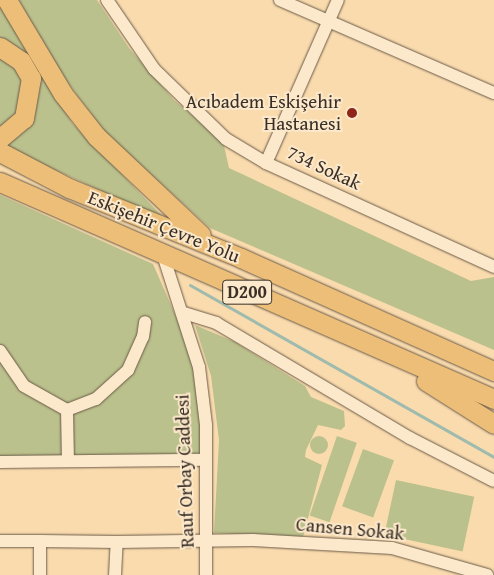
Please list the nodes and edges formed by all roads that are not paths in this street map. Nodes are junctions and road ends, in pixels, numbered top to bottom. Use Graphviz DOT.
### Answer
graph roads {
  1 [pos="7,0"];
  2 [pos="107,0"];
  3 [pos="280,0"];
  4 [pos="338,0"];
  5 [pos="329,24"];
  6 [pos="0,47"];
  7 [pos="494,93"];
  8 [pos="0,138"];
  9 [pos="0,152"];
  10 [pos="266,163"];
  11 [pos="0,182"];
  12 [pos="162,252"];
  13 [pos="242,258"];
  14 [pos="494,267"];
  15 [pos="184,313"];
  16 [pos="145,322"];
  17 [pos="0,351"];
  18 [pos="394,356"];
  19 [pos="494,371"];
  20 [pos="494,399"];
  21 [pos="67,410"];
  22 [pos="494,424"];
  23 [pos="206,460"];
  24 [pos="0,462"];
  25 [pos="68,462"];
  26 [pos="494,481"];
  27 [pos="206,540"];
  28 [pos="0,541"];
  29 [pos="40,541"];
  30 [pos="117,542"];
  31 [pos="40,575"];
  32 [pos="115,575"];
  33 [pos="206,575"];
  34 [pos="487,575"];
  1 -- 13 [label="highway"];
  2 -- 10 [label="street, 734 Sokak"];
  3 -- 5 [label="street"];
  4 -- 5 [label="street"];
  5 -- 7 [label="street"];
  5 -- 10 [label="street"];
  6 -- 8 [label="highway"];
  9 -- 13 [label="highway, Eskişehir Çevre Yolu / D200"];
  10 -- 14 [label="street, 734 Sokak"];
  11 -- 12 [label="highway, Eskişehir Çevre Yolu / D200"];
  12 -- 15 [label="street, Rauf Orbay Caddesi"];
  12 -- 18 [label="highway, Eskişehir Çevre Yolu / D200"];
  13 -- 19 [label="highway, Eskişehir Çevre Yolu / D200"];
  15 -- 23 [label="street, Rauf Orbay Caddesi"];
  15 -- 26 [label="street"];
  16 -- 21 [label="street"];
  17 -- 21 [label="street"];
  18 -- 20 [label="highway, Eskişehir Çevre Yolu / D200"];
  18 -- 22 [label="highway"];
  21 -- 25 [label="street"];
  23 -- 25 [label="street"];
  23 -- 27 [label="street, Rauf Orbay Caddesi"];
  24 -- 25 [label="street"];
  27 -- 30 [label="street, Cansen Sokak"];
  27 -- 33 [label="street, Rauf Orbay Caddesi"];
  27 -- 34 [label="street, Cansen Sokak"];
  28 -- 29 [label="street, Cansen Sokak"];
  29 -- 30 [label="street, Cansen Sokak"];
  29 -- 31 [label="street"];
  30 -- 32 [label="street"];
}
